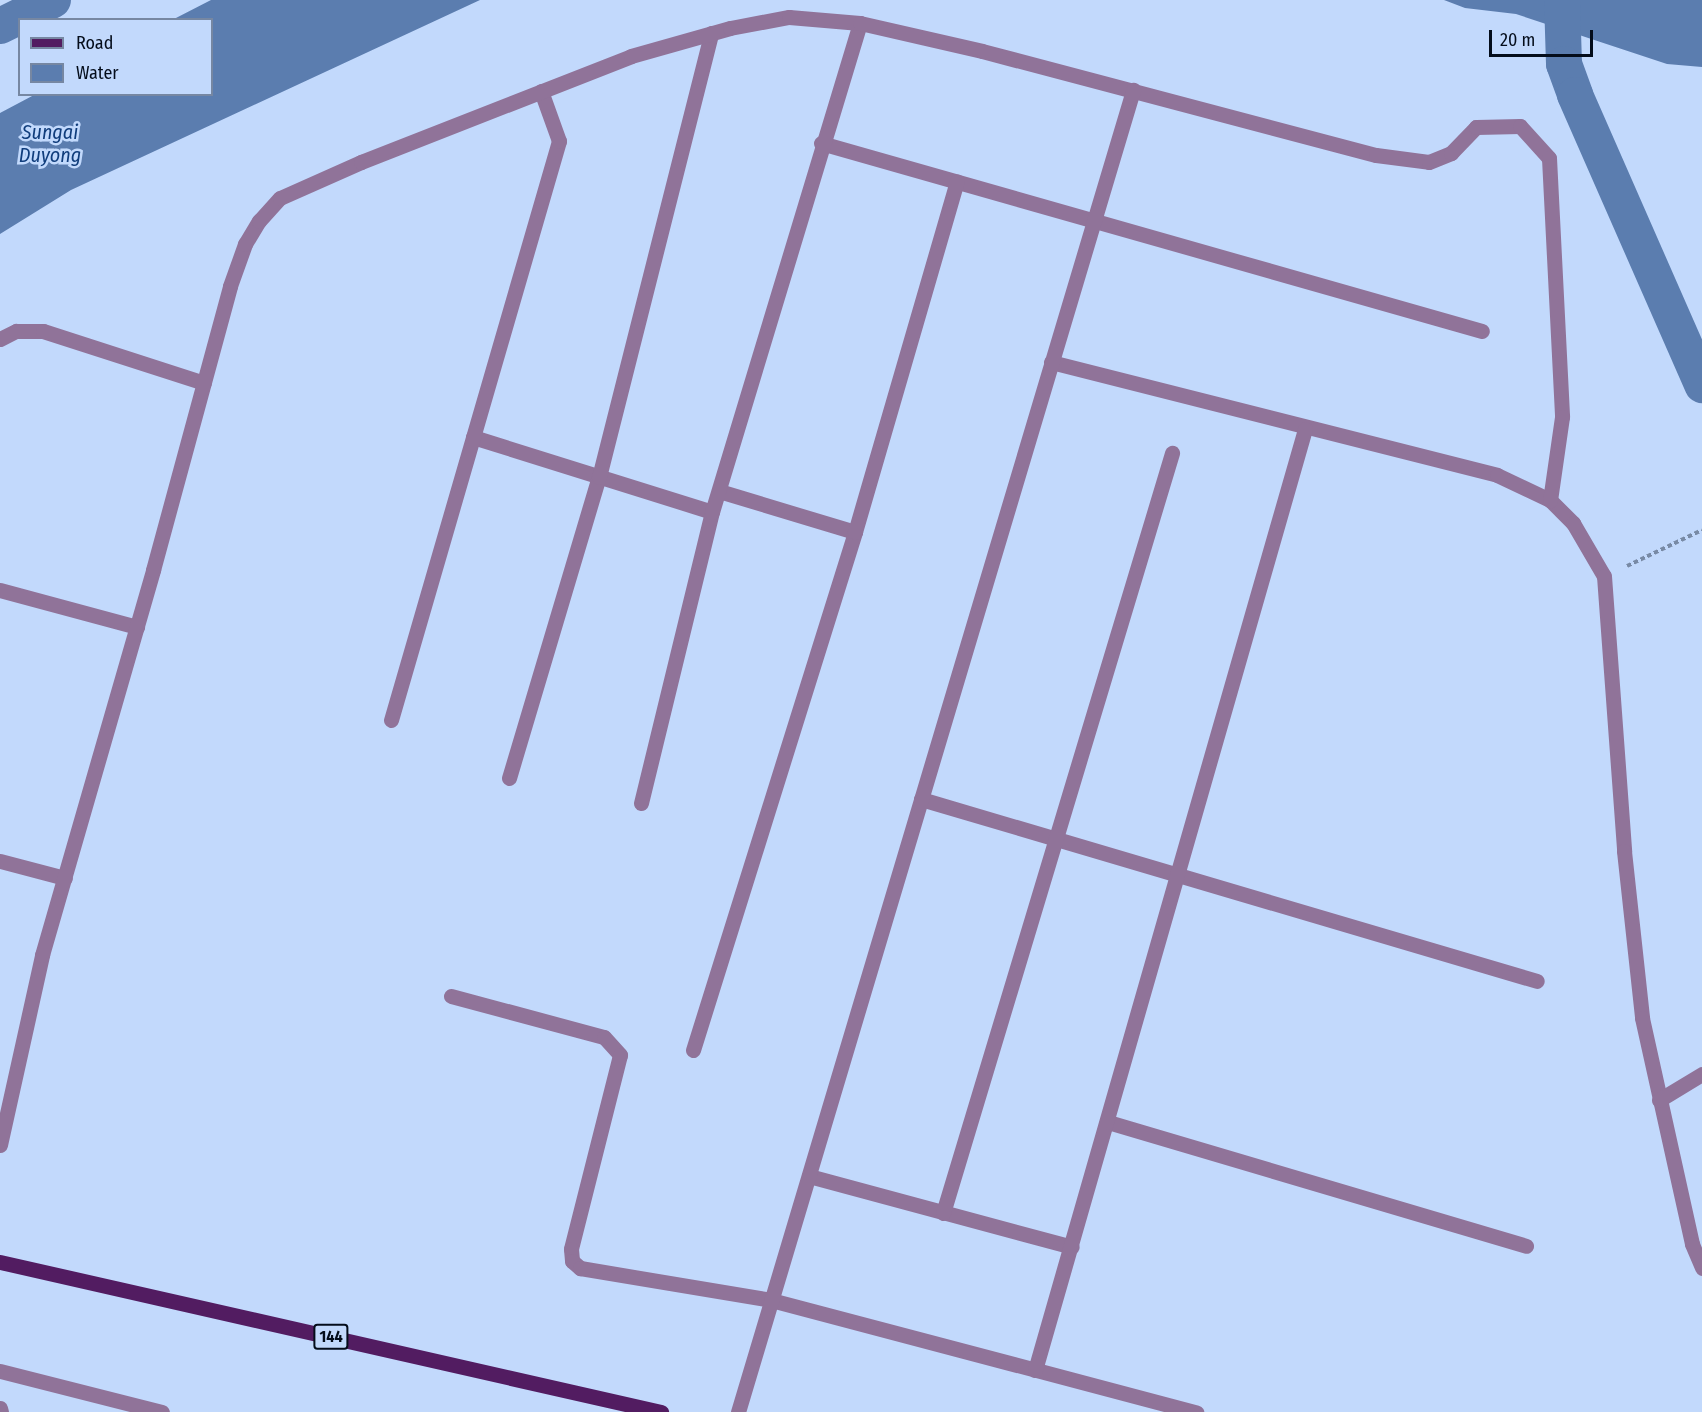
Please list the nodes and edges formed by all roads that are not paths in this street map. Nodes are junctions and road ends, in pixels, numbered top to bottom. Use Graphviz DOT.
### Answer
graph roads {
  1 [pos="860,23"];
  2 [pos="711,33"];
  3 [pos="1133,90"];
  4 [pos="541,91"];
  5 [pos="821,144"];
  6 [pos="957,182"];
  7 [pos="1094,221"];
  8 [pos="1482,331"];
  9 [pos="0,339"];
  10 [pos="1051,362"];
  11 [pos="204,383"];
  12 [pos="1305,429"];
  13 [pos="473,437"];
  14 [pos="1172,453"];
  15 [pos="599,477"];
  16 [pos="719,491"];
  17 [pos="1550,500"];
  18 [pos="712,512"];
  19 [pos="855,532"];
  20 [pos="0,590"];
  21 [pos="137,627"];
  22 [pos="391,720"];
  23 [pos="509,778"];
  24 [pos="921,799"];
  25 [pos="641,803"];
  26 [pos="1056,839"];
  27 [pos="0,861"];
  28 [pos="1179,876"];
  29 [pos="64,878"];
  30 [pos="1537,981"];
  31 [pos="451,996"];
  32 [pos="693,1050"];
  33 [pos="1702,1074"];
  34 [pos="1659,1100"];
  35 [pos="1108,1122"];
  36 [pos="1,1135"];
  37 [pos="809,1176"];
  38 [pos="943,1213"];
  39 [pos="1697,1241"];
  40 [pos="1526,1246"];
  41 [pos="1072,1247"];
  42 [pos="0,1262"];
  43 [pos="1702,1268"];
  44 [pos="771,1300"];
  45 [pos="1035,1370"];
  46 [pos="0,1371"];
  47 [pos="162,1412"];
  48 [pos="661,1412"];
  49 [pos="738,1412"];
  50 [pos="1196,1412"];
  1 -- 2 [label="street"];
  1 -- 3 [label="street"];
  1 -- 5 [label="street"];
  2 -- 4 [label="street"];
  2 -- 15 [label="street"];
  3 -- 7 [label="street"];
  3 -- 17 [label="street"];
  4 -- 11 [label="street"];
  4 -- 13 [label="street"];
  5 -- 6 [label="street"];
  5 -- 16 [label="street"];
  6 -- 7 [label="street"];
  6 -- 19 [label="street"];
  7 -- 8 [label="street"];
  7 -- 10 [label="street"];
  9 -- 11 [label="street"];
  10 -- 12 [label="street"];
  10 -- 24 [label="street"];
  11 -- 21 [label="street"];
  12 -- 17 [label="street"];
  12 -- 28 [label="street"];
  13 -- 15 [label="street"];
  13 -- 22 [label="street"];
  14 -- 26 [label="street"];
  15 -- 18 [label="street"];
  15 -- 23 [label="street"];
  16 -- 18 [label="street"];
  16 -- 19 [label="street"];
  17 -- 34 [label="street"];
  18 -- 25 [label="street"];
  19 -- 32 [label="street"];
  20 -- 21 [label="street"];
  21 -- 29 [label="street"];
  24 -- 26 [label="street"];
  24 -- 37 [label="street"];
  26 -- 28 [label="street"];
  26 -- 38 [label="street"];
  27 -- 29 [label="street"];
  28 -- 30 [label="street"];
  28 -- 35 [label="street"];
  29 -- 36 [label="street"];
  31 -- 44 [label="street"];
  33 -- 34 [label="street"];
  34 -- 39 [label="street"];
  35 -- 40 [label="street"];
  35 -- 41 [label="street"];
  37 -- 38 [label="street"];
  37 -- 44 [label="street"];
  38 -- 41 [label="street"];
  39 -- 43 [label="street"];
  41 -- 45 [label="street"];
  42 -- 48 [label="main road, 144"];
  44 -- 45 [label="street"];
  44 -- 49 [label="street"];
  45 -- 50 [label="street"];
  46 -- 47 [label="street"];
}
